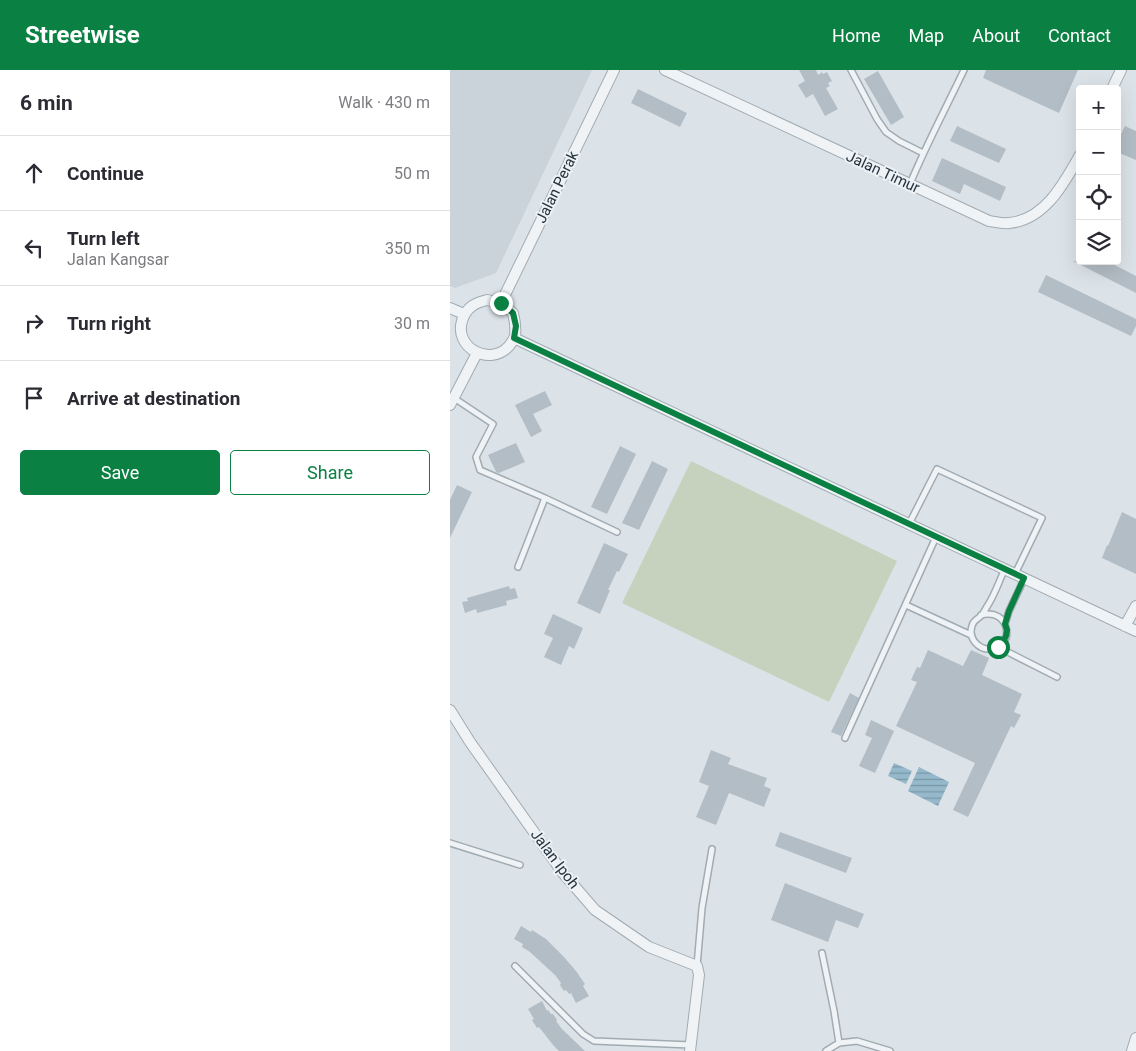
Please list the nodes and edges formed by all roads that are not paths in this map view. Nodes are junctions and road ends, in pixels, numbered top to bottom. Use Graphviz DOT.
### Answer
graph roads {
  1 [pos="614,70"];
  2 [pos="665,70"];
  3 [pos="851,70"];
  4 [pos="964,70"];
  5 [pos="1121,70"];
  6 [pos="1114,85"];
  7 [pos="923,153"];
  8 [pos="1076,162"];
  9 [pos="910,184"];
  10 [pos="501,303"];
  11 [pos="450,308"];
  12 [pos="464,314"];
  13 [pos="514,338"];
  14 [pos="477,353"];
  15 [pos="452,402"];
  16 [pos="545,498"];
  17 [pos="909,524"];
  18 [pos="617,532"];
  19 [pos="936,537"];
  20 [pos="518,567"];
  21 [pos="1014,574"];
  22 [pos="906,605"];
  23 [pos="1136,606"];
  24 [pos="981,615"];
  25 [pos="1005,624"];
  26 [pos="1125,626"];
  27 [pos="1136,631"];
  28 [pos="971,635"];
  29 [pos="998,647"];
  30 [pos="1057,678"];
  31 [pos="450,710"];
  32 [pos="845,738"];
  33 [pos="450,843"];
  34 [pos="712,848"];
  35 [pos="520,865"];
  36 [pos="822,953"];
  37 [pos="515,966"];
  38 [pos="697,966"];
  39 [pos="1136,1038"];
  40 [pos="839,1043"];
  41 [pos="691,1048"];
  42 [pos="826,1051"];
  43 [pos="890,1051"];
  44 [pos="1132,1051"];
  1 -- 10 [label="street, Jalan Perak"];
  2 -- 9 [label="street, Jalan Timur"];
  3 -- 7 [label="lane"];
  4 -- 7 [label="lane"];
  5 -- 6 [label="street"];
  7 -- 9 [label="lane"];
  8 -- 9 [label="street, Jalan Timur"];
  10 -- 12 [label="street"];
  10 -- 13 [label="street"];
  11 -- 12 [label="street"];
  12 -- 14 [label="street"];
  13 -- 14 [label="street"];
  13 -- 17 [label="street"];
  14 -- 15 [label="street"];
  15 -- 16 [label="lane"];
  16 -- 18 [label="lane"];
  16 -- 20 [label="lane"];
  17 -- 19 [label="street"];
  17 -- 21 [label="lane"];
  19 -- 21 [label="street"];
  19 -- 22 [label="lane"];
  21 -- 24 [label="lane"];
  21 -- 25 [label="lane"];
  21 -- 26 [label="street"];
  22 -- 28 [label="lane"];
  22 -- 32 [label="lane"];
  23 -- 26 [label="street"];
  24 -- 25 [label="lane"];
  24 -- 28 [label="lane"];
  25 -- 29 [label="lane"];
  26 -- 27 [label="street"];
  28 -- 29 [label="lane"];
  29 -- 30 [label="lane"];
  31 -- 38 [label="street, Jalan Ipoh"];
  33 -- 35 [label="lane"];
  34 -- 38 [label="lane"];
  36 -- 40 [label="lane"];
  37 -- 41 [label="lane"];
  38 -- 41 [label="street"];
  39 -- 44 [label="street"];
  40 -- 42 [label="lane"];
  40 -- 43 [label="lane"];
}
